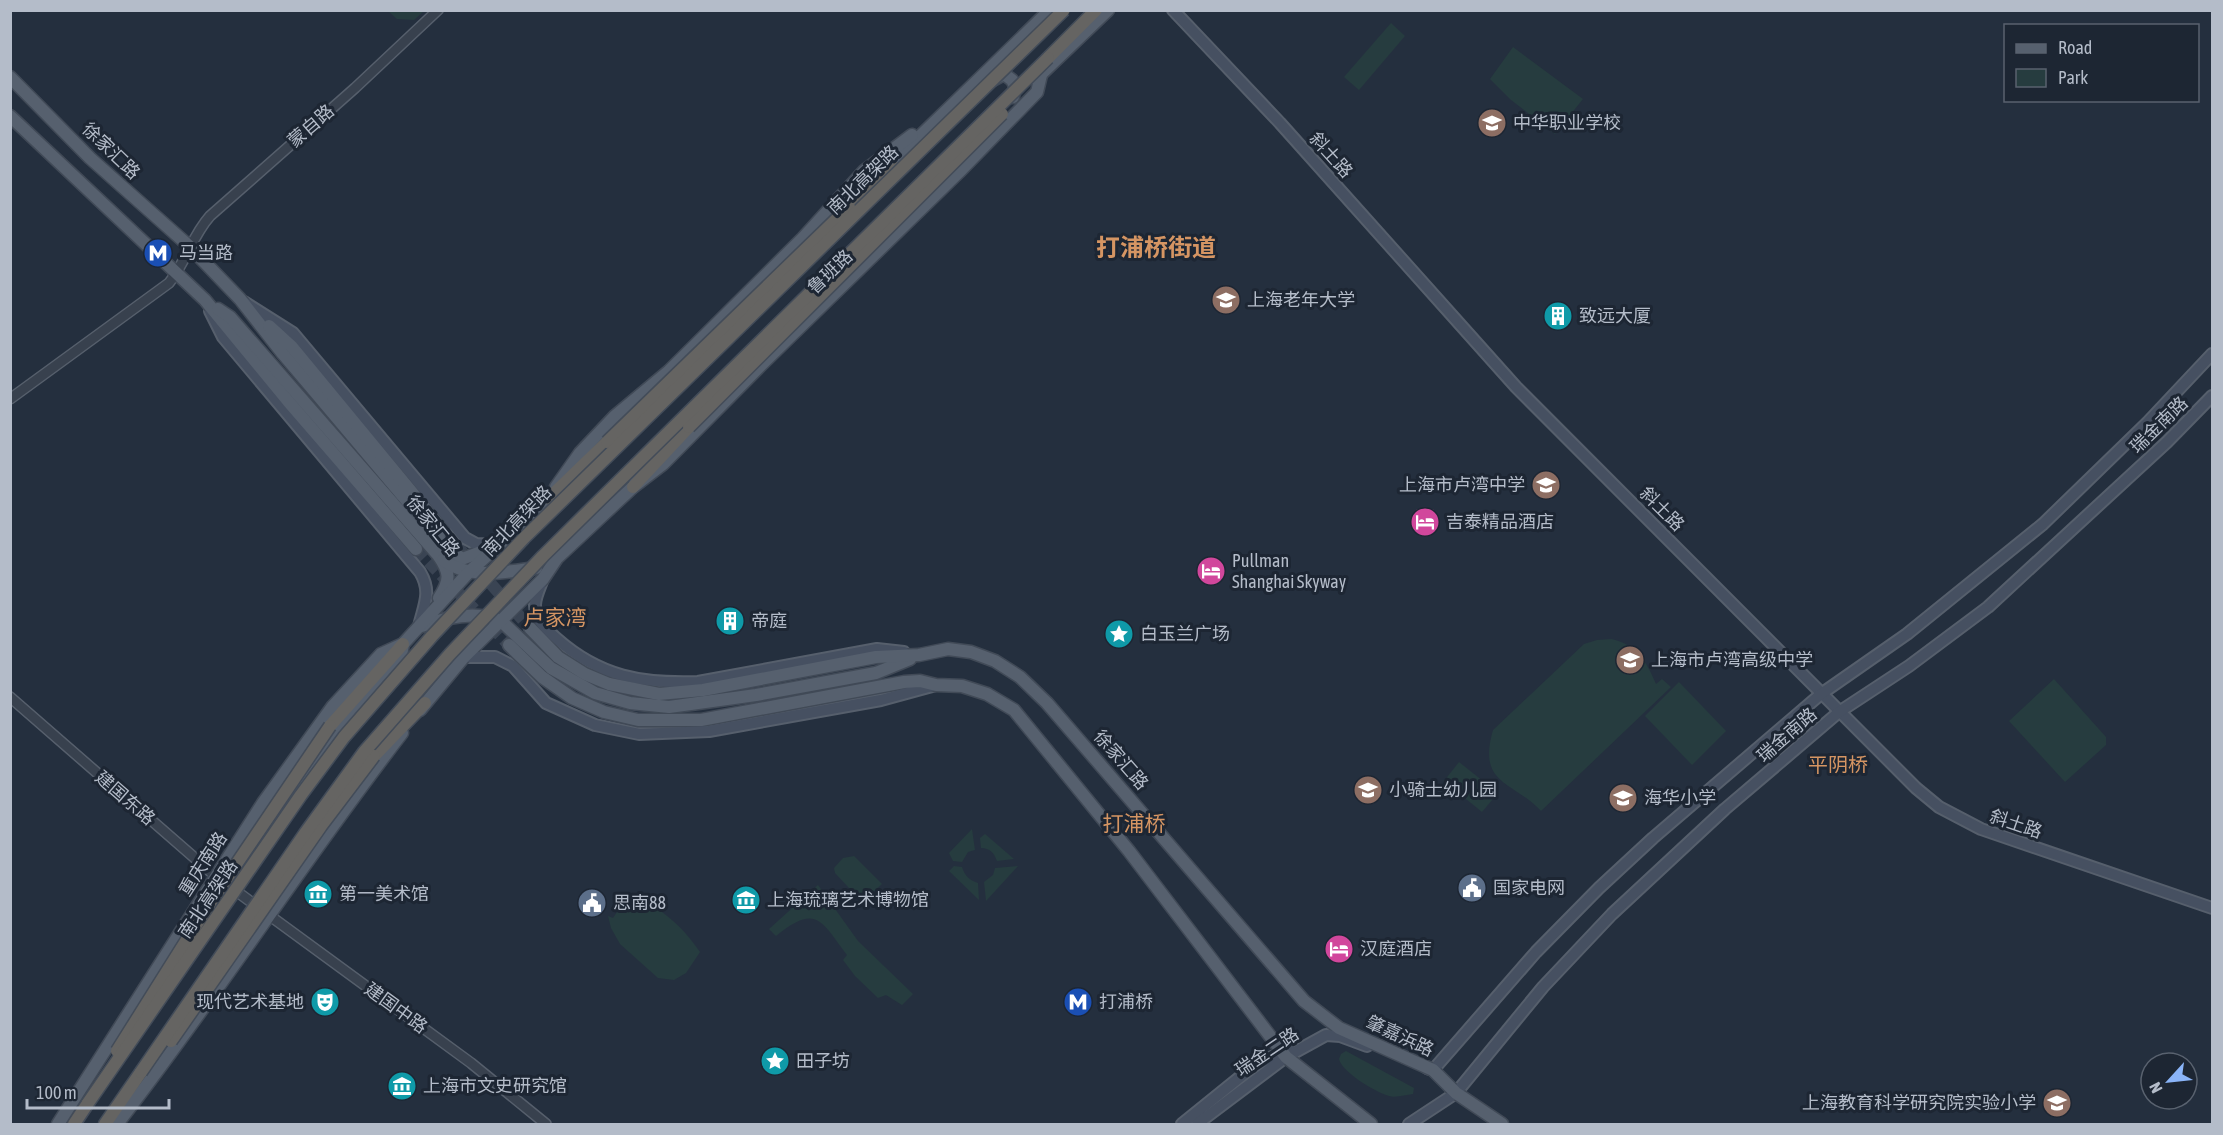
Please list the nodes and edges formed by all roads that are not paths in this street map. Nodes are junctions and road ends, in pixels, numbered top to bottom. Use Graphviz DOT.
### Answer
graph roads {
  1 [pos="438,10"];
  2 [pos="1050,10"];
  3 [pos="1065,10"];
  4 [pos="1096,10"];
  5 [pos="1108,10"];
  6 [pos="1173,10"];
  7 [pos="1048,58"];
  8 [pos="999,61"];
  9 [pos="1041,75"];
  10 [pos="10,77"];
  11 [pos="974,96"];
  12 [pos="1013,97"];
  13 [pos="944,111"];
  14 [pos="10,116"];
  15 [pos="909,154"];
  16 [pos="891,158"];
  17 [pos="189,246"];
  18 [pos="177,274"];
  19 [pos="838,290"];
  20 [pos="810,296"];
  21 [pos="240,299"];
  22 [pos="205,300"];
  23 [pos="2212,354"];
  24 [pos="2212,396"];
  25 [pos="10,399"];
  26 [pos="633,487"];
  27 [pos="549,498"];
  28 [pos="443,530"];
  29 [pos="498,545"];
  30 [pos="416,549"];
  31 [pos="438,555"];
  32 [pos="557,558"];
  33 [pos="469,572"];
  34 [pos="543,579"];
  35 [pos="501,621"];
  36 [pos="419,628"];
  37 [pos="530,628"];
  38 [pos="403,644"];
  39 [pos="509,645"];
  40 [pos="919,655"];
  41 [pos="464,657"];
  42 [pos="936,685"];
  43 [pos="1821,694"];
  44 [pos="10,697"];
  45 [pos="425,703"];
  46 [pos="1839,712"];
  47 [pos="216,878"];
  48 [pos="228,886"];
  49 [pos="243,896"];
  50 [pos="258,906"];
  51 [pos="2212,908"];
  52 [pos="268,914"];
  53 [pos="1339,1028"];
  54 [pos="1283,1054"];
  55 [pos="1433,1070"];
  56 [pos="141,1072"];
  57 [pos="1456,1093"];
  58 [pos="88,1103"];
  59 [pos="58,1125"];
  60 [pos="72,1125"];
  61 [pos="105,1125"];
  62 [pos="110,1125"];
  63 [pos="117,1125"];
  64 [pos="546,1125"];
  65 [pos="1182,1125"];
  66 [pos="1197,1125"];
  67 [pos="1371,1125"];
  68 [pos="1409,1125"];
  69 [pos="1502,1125"];
  1 -- 17 [label="street, 蒙自路"];
  2 -- 8 [label="main road, 鲁班路"];
  3 -- 15 [label="highway, 南北高架路, bridge"];
  4 -- 7 [label="highway"];
  5 -- 9 [label="main road, 鲁班路"];
  6 -- 43 [label="main road, 斜土路"];
  7 -- 26 [label="highway, bridge"];
  7 -- 56 [label="highway, bridge"];
  8 -- 11 [label="main road, 鲁班路"];
  8 -- 13 [label="main road, 鲁班路"];
  9 -- 12 [label="main road, 鲁班路"];
  9 -- 19 [label="main road, 鲁班路"];
  10 -- 17 [label="main road, 徐家汇路"];
  11 -- 12 [label="main road, 鲁班路"];
  11 -- 15 [label="main road, 鲁班路"];
  12 -- 20 [label="main road, 鲁班路"];
  13 -- 15 [label="main road, 鲁班路"];
  13 -- 16 [label="main road, 鲁班路"];
  14 -- 18 [label="main road, 徐家汇路"];
  15 -- 16 [label="main road"];
  15 -- 27 [label="highway, bridge"];
  15 -- 58 [label="highway, 南北高架路, bridge"];
  16 -- 27 [label="main road, 鲁班路"];
  16 -- 27 [label="main road, 鲁班路"];
  17 -- 18 [label="street"];
  17 -- 21 [label="main road, 徐家汇路"];
  18 -- 22 [label="main road, 徐家汇路"];
  18 -- 25 [label="street"];
  19 -- 20 [label="main road"];
  19 -- 26 [label="main road, 鲁班路"];
  20 -- 26 [label="main road, 鲁班路"];
  21 -- 28 [label="main road"];
  21 -- 29 [label="main road, 徐家汇路"];
  21 -- 29 [label="main road, 徐家汇路"];
  22 -- 30 [label="main road, 徐家汇路"];
  22 -- 31 [label="main road, 徐家汇路"];
  22 -- 36 [label="main road"];
  23 -- 43 [label="main road, 瑞金南路"];
  24 -- 46 [label="main road, 瑞金南路"];
  26 -- 32 [label="main road, 鲁班路"];
  27 -- 29 [label="main road, 鲁班路"];
  29 -- 33 [label="main road, 鲁班路"];
  31 -- 33 [label="main road"];
  31 -- 36 [label="main road, 徐家汇路"];
  32 -- 33 [label="main road"];
  32 -- 34 [label="main road, 鲁班路"];
  33 -- 36 [label="main road, 重庆南路"];
  34 -- 35 [label="main road, 鲁班路"];
  34 -- 40 [label="main road, 徐家汇路"];
  35 -- 36 [label="main road"];
  35 -- 40 [label="main road, 徐家汇路"];
  35 -- 41 [label="main road"];
  36 -- 38 [label="main road, 重庆南路"];
  37 -- 40 [label="main road, 徐家汇路"];
  38 -- 47 [label="main road, 重庆南路"];
  38 -- 48 [label="main road, 重庆南路"];
  38 -- 58 [label="highway, bridge"];
  39 -- 42 [label="main road"];
  40 -- 53 [label="main road, 徐家汇路"];
  41 -- 42 [label="main road"];
  41 -- 45 [label="main road"];
  42 -- 54 [label="main road"];
  43 -- 46 [label="main road, 斜土路"];
  43 -- 55 [label="main road, 瑞金南路"];
  44 -- 47 [label="street, 建国东路"];
  45 -- 50 [label="main road"];
  45 -- 52 [label="main road"];
  45 -- 56 [label="highway, bridge"];
  46 -- 51 [label="main road, 斜土路"];
  46 -- 57 [label="main road, 瑞金南路"];
  47 -- 48 [label="street, 建国东路"];
  47 -- 59 [label="main road, 重庆南路"];
  48 -- 49 [label="street, 建国东路"];
  48 -- 60 [label="main road, 重庆南路"];
  49 -- 50 [label="street, 建国中路"];
  50 -- 52 [label="street, 建国中路"];
  50 -- 62 [label="main road"];
  52 -- 63 [label="main road"];
  52 -- 64 [label="street, 建国中路"];
  53 -- 55 [label="main road, 肇嘉浜路"];
  54 -- 55 [label="main road, 瑞金二路"];
  54 -- 65 [label="main road"];
  54 -- 66 [label="main road, 瑞金二路"];
  54 -- 67 [label="main road"];
  55 -- 57 [label="main road, 肇嘉浜路"];
  56 -- 61 [label="highway"];
  57 -- 68 [label="main road, 瑞金南路"];
  57 -- 69 [label="main road, 肇嘉浜路"];
  58 -- 60 [label="highway, 南北高架路"];
}
